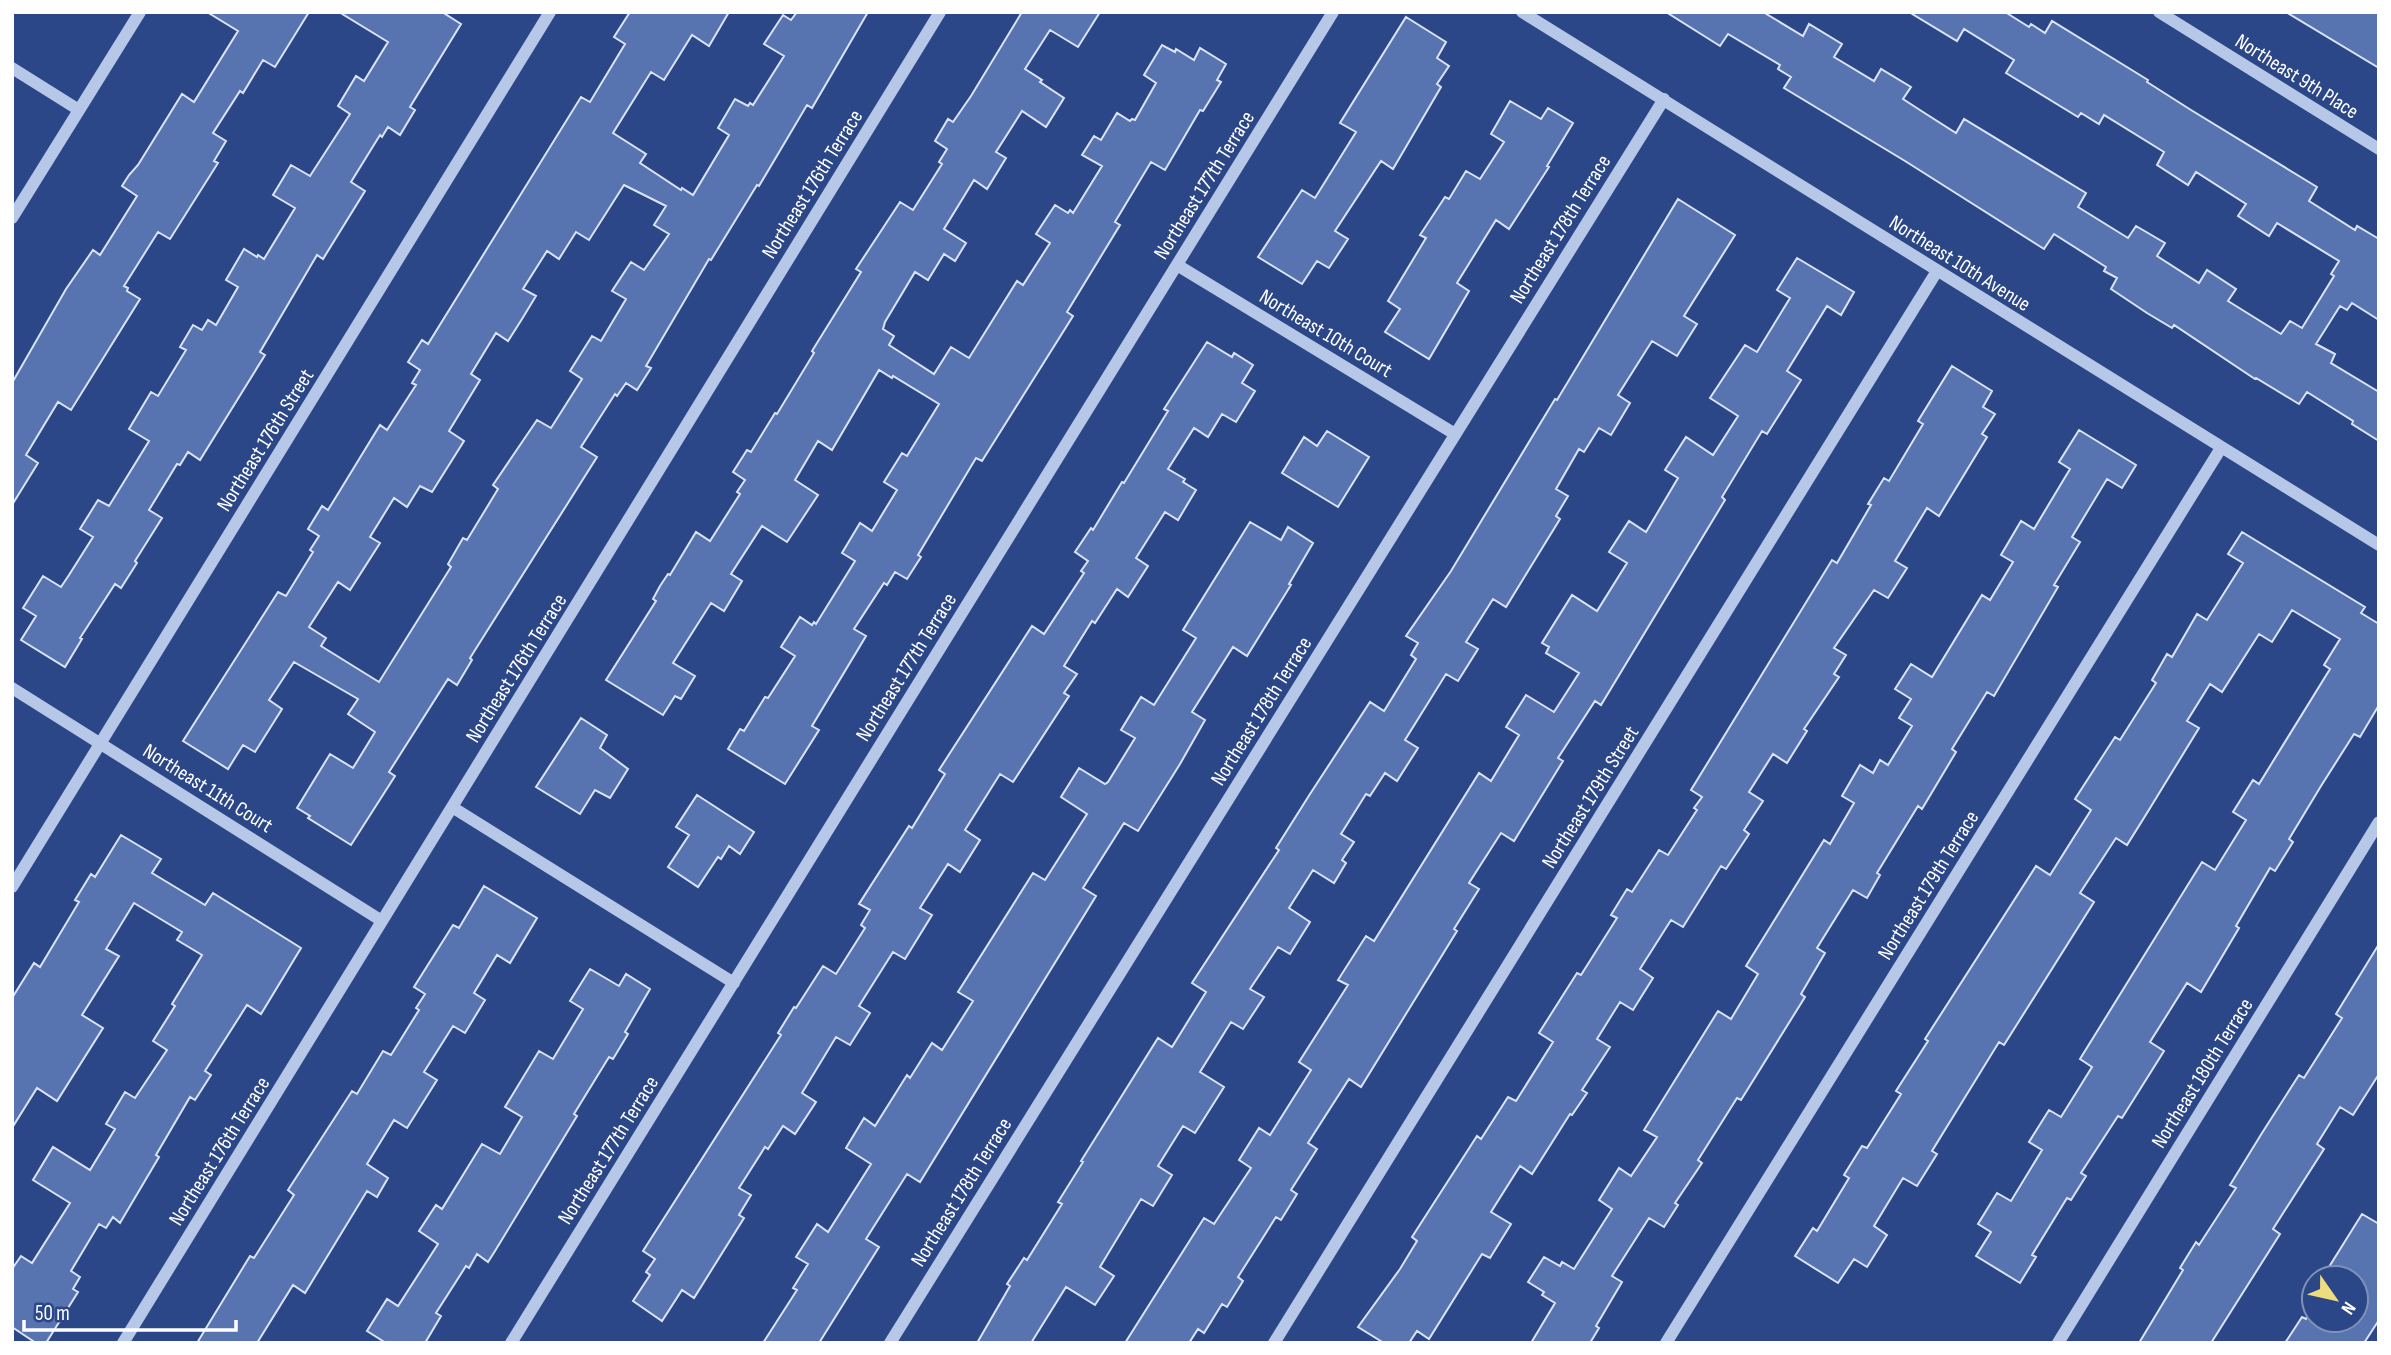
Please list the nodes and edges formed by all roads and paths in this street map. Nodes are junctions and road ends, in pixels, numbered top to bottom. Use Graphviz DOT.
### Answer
graph roads {
  1 [pos="140,12"];
  2 [pos="550,12"];
  3 [pos="940,12"];
  4 [pos="1333,12"];
  5 [pos="1522,12"];
  6 [pos="2159,12"];
  7 [pos="12,68"];
  8 [pos="1664,99"];
  9 [pos="79,110"];
  10 [pos="2379,149"];
  11 [pos="12,218"];
  12 [pos="1177,265"];
  13 [pos="1937,271"];
  14 [pos="1455,434"];
  15 [pos="2221,448"];
  16 [pos="2379,545"];
  17 [pos="12,688"];
  18 [pos="101,744"];
  19 [pos="452,807"];
  20 [pos="2379,822"];
  21 [pos="12,887"];
  22 [pos="383,921"];
  23 [pos="733,983"];
  24 [pos="123,1343"];
  25 [pos="511,1343"];
  26 [pos="890,1343"];
  27 [pos="1274,1343"];
  28 [pos="1666,1343"];
  29 [pos="2058,1343"];
  1 -- 9 [label="street"];
  2 -- 18 [label="street, Northeast 176th Street"];
  3 -- 19 [label="street, Northeast 176th Terrace"];
  4 -- 12 [label="street, Northeast 177th Terrace"];
  5 -- 8 [label="street, Northeast 10th Avenue"];
  6 -- 10 [label="street, Northeast 9th Place"];
  7 -- 9 [label="street"];
  8 -- 13 [label="street, Northeast 10th Avenue"];
  8 -- 14 [label="street, Northeast 178th Terrace"];
  9 -- 11 [label="street"];
  12 -- 14 [label="street, Northeast 10th Court"];
  12 -- 23 [label="street, Northeast 177th Terrace"];
  13 -- 15 [label="street, Northeast 10th Avenue"];
  13 -- 27 [label="street, Northeast 179th Street"];
  14 -- 26 [label="street, Northeast 178th Terrace"];
  15 -- 16 [label="street, Northeast 10th Avenue"];
  15 -- 28 [label="street, Northeast 179th Terrace"];
  17 -- 18 [label="street, Northeast 11th Court"];
  18 -- 21 [label="street, Northeast 176th Street"];
  18 -- 22 [label="street, Northeast 11th Court"];
  19 -- 22 [label="street, Northeast 176th Terrace"];
  19 -- 23 [label="street"];
  20 -- 29 [label="street, Northeast 180th Terrace"];
  22 -- 24 [label="street, Northeast 176th Terrace"];
  23 -- 25 [label="street, Northeast 177th Terrace"];
}
